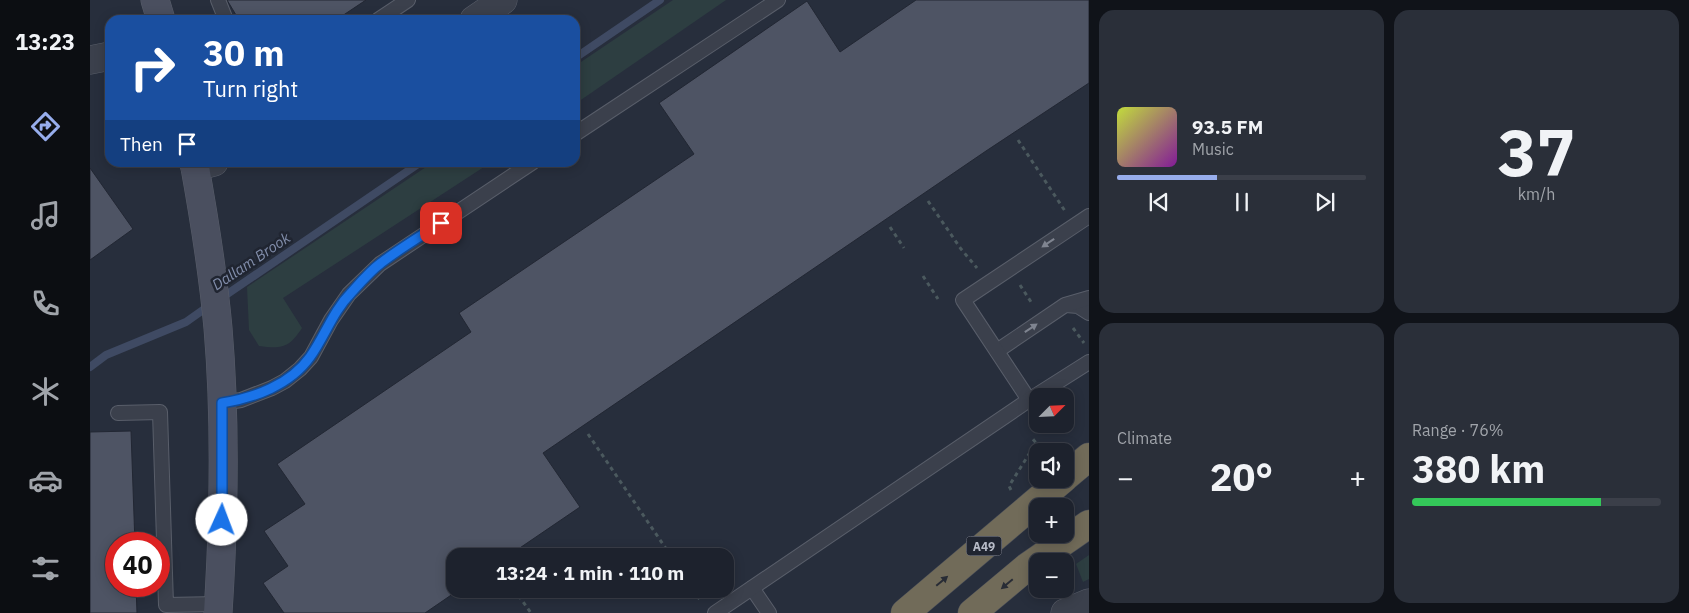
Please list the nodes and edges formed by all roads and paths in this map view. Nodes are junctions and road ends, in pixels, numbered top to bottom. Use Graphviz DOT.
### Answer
graph roads {
  1 [pos="156,0"];
  2 [pos="218,0"];
  3 [pos="408,0"];
  4 [pos="504,0"];
  5 [pos="778,0"];
  6 [pos="160,15"];
  7 [pos="224,15"];
  8 [pos="386,15"];
  9 [pos="482,15"];
  10 [pos="105,57"];
  11 [pos="90,60"];
  12 [pos="580,131"];
  13 [pos="1018,140"];
  14 [pos="201,167"];
  15 [pos="526,167"];
  16 [pos="1067,213"];
  17 [pos="1089,216"];
  18 [pos="890,227"];
  19 [pos="904,248"];
  20 [pos="923,276"];
  21 [pos="1089,298"];
  22 [pos="938,299"];
  23 [pos="1065,305"];
  24 [pos="1089,313"];
  25 [pos="997,351"];
  26 [pos="1089,362"];
  27 [pos="1048,388"];
  28 [pos="1029,400"];
  29 [pos="222,403"];
  30 [pos="118,414"];
  31 [pos="588,434"];
  32 [pos="1032,438"];
  33 [pos="1089,457"];
  34 [pos="1074,470"];
  35 [pos="1052,488"];
  36 [pos="1014,494"];
  37 [pos="1089,524"];
  38 [pos="666,548"];
  39 [pos="752,588"];
  40 [pos="520,598"];
  41 [pos="1089,603"];
  42 [pos="218,608"];
  43 [pos="531,613"];
  44 [pos="715,613"];
  45 [pos="768,613"];
  46 [pos="905,613"];
  47 [pos="972,613"];
  48 [pos="1065,613"];
  1 -- 6 [label="street"];
  2 -- 7 [label="lane"];
  3 -- 8 [label="lane"];
  4 -- 9 [label="street"];
  5 -- 12 [label="lane"];
  10 -- 11 [label="street"];
  13 -- 16 [label="path"];
  14 -- 29 [label="street"];
  15 -- 29 [label="lane"];
  17 -- 25 [label="lane, one-way"];
  18 -- 19 [label="path"];
  20 -- 22 [label="path"];
  21 -- 23 [label="lane"];
  23 -- 24 [label="lane"];
  25 -- 23 [label="lane, one-way"];
  25 -- 28 [label="lane"];
  26 -- 27 [label="lane"];
  28 -- 39 [label="lane"];
  29 -- 42 [label="street"];
  30 -- 42 [label="lane"];
  31 -- 38 [label="path"];
  32 -- 36 [label="path"];
  33 -- 34 [label="highway, A49"];
  46 -- 35 [label="highway, A49, one-way"];
  37 -- 47 [label="highway, one-way"];
  39 -- 44 [label="lane"];
  39 -- 45 [label="lane"];
  40 -- 43 [label="path"];
  41 -- 48 [label="street"];
}
